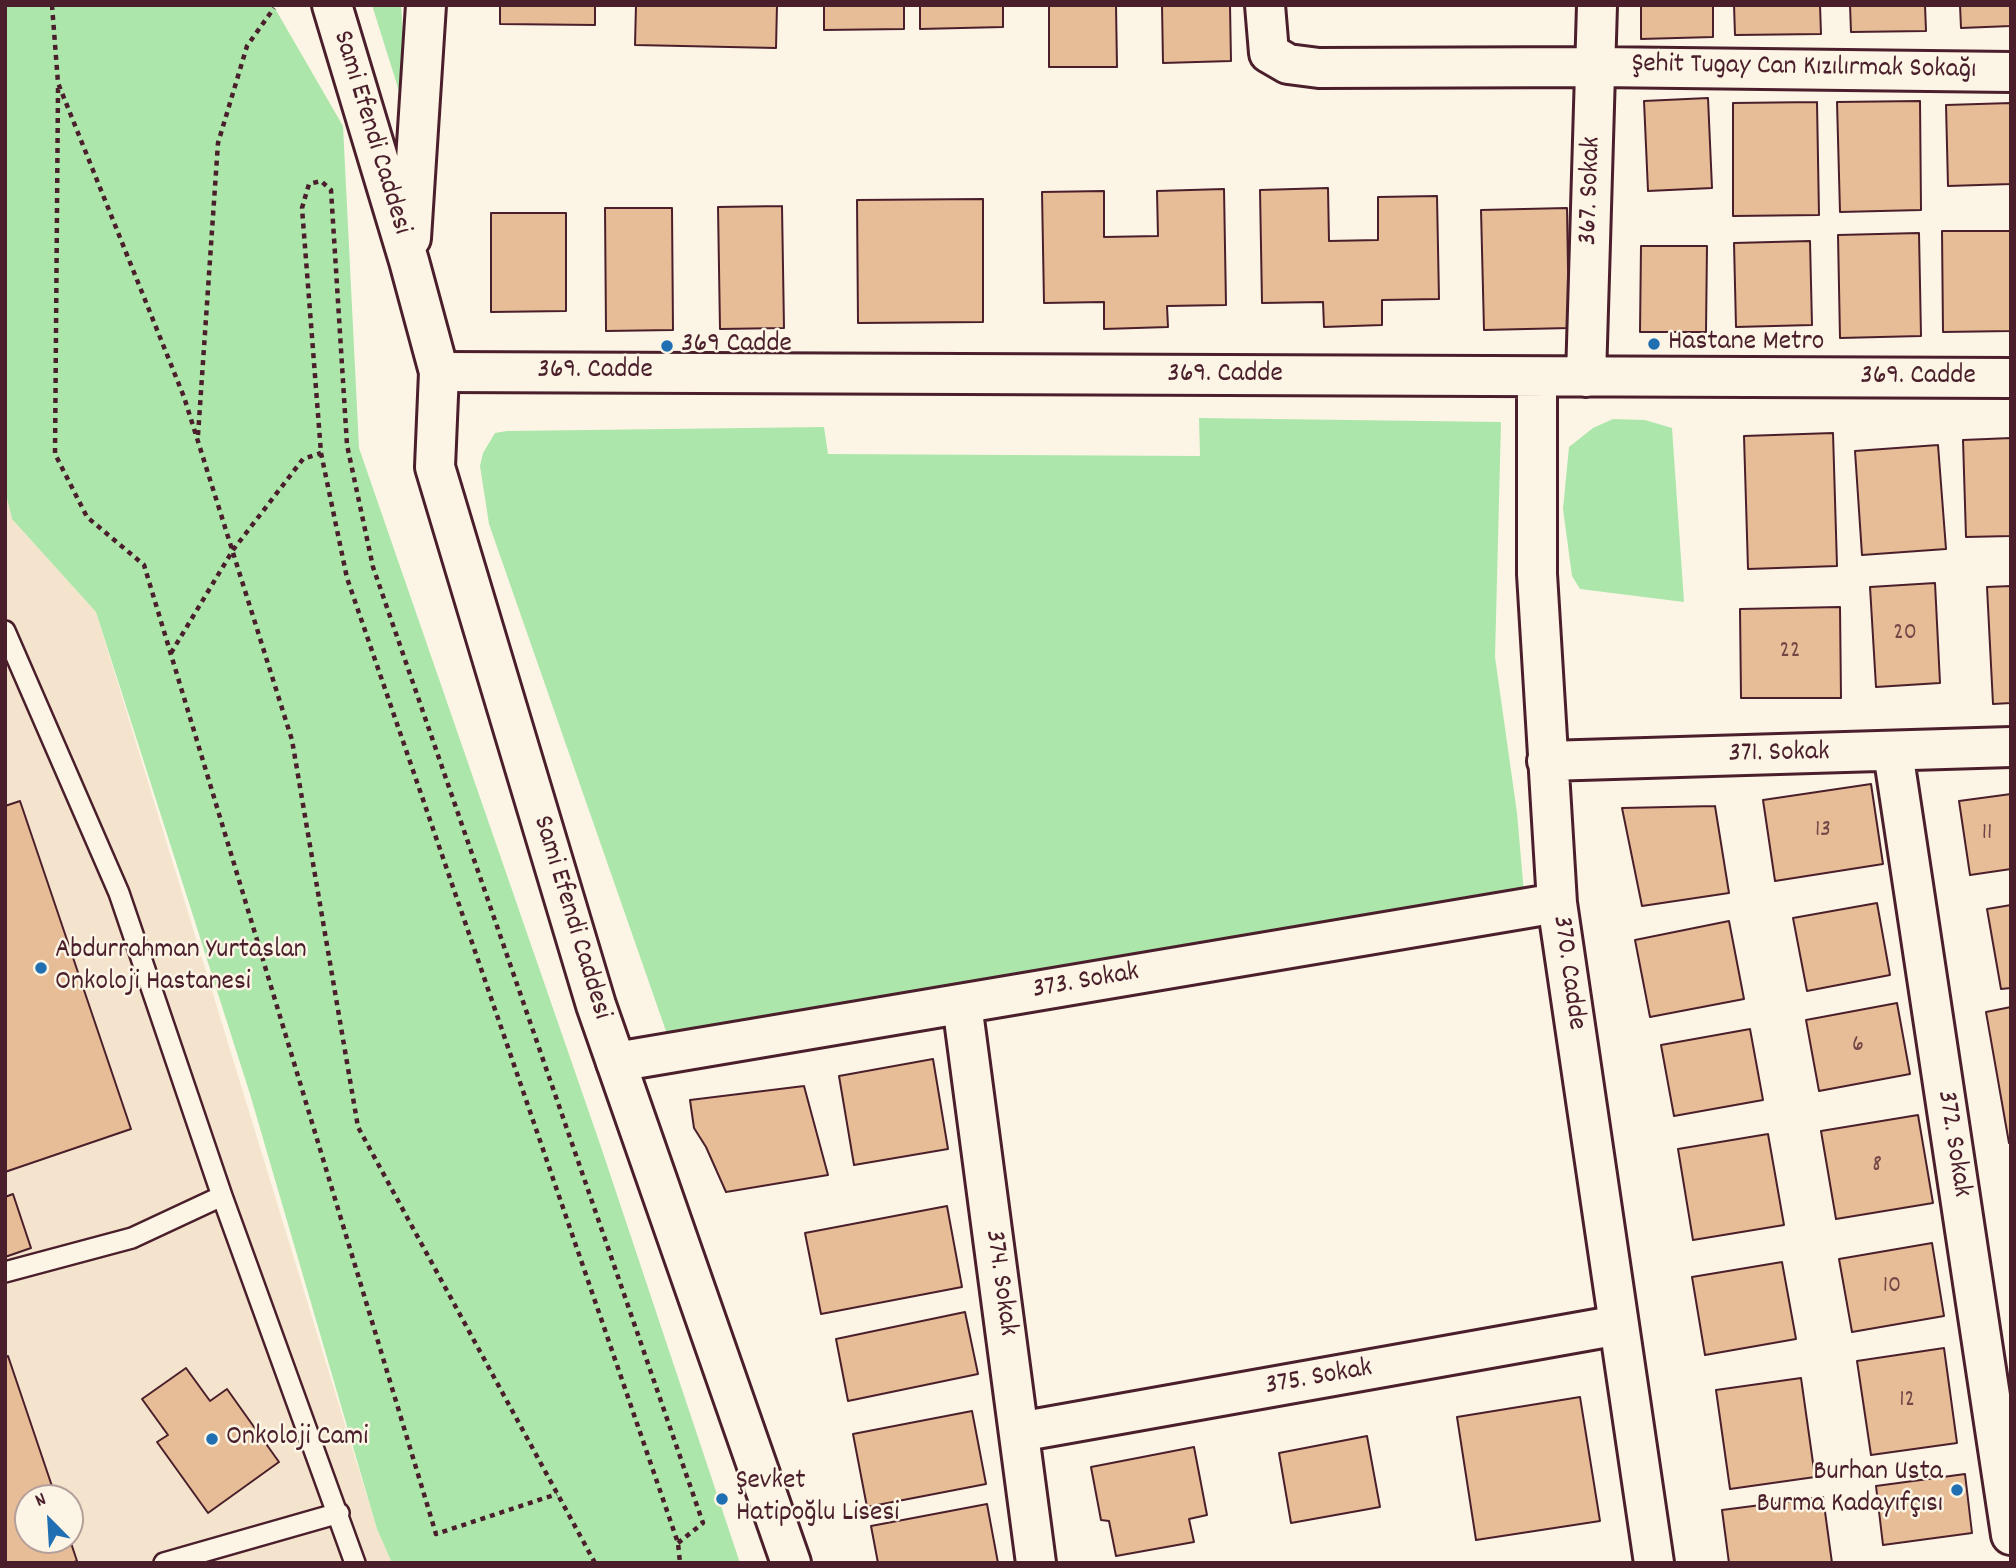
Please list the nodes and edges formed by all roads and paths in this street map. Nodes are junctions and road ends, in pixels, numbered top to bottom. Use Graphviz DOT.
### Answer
graph roads {
  1 [pos="52,5"];
  2 [pos="332,5"];
  3 [pos="426,5"];
  4 [pos="1265,5"];
  5 [pos="1597,5"];
  6 [pos="274,8"];
  7 [pos="1597,67"];
  8 [pos="2011,72"];
  9 [pos="58,83"];
  10 [pos="409,261"];
  11 [pos="439,372"];
  12 [pos="1537,377"];
  13 [pos="1586,377"];
  14 [pos="2011,378"];
  15 [pos="198,440"];
  16 [pos="321,453"];
  17 [pos="233,550"];
  18 [pos="5,631"];
  19 [pos="171,653"];
  20 [pos="2011,747"];
  21 [pos="1893,752"];
  22 [pos="1547,761"];
  23 [pos="1557,903"];
  24 [pos="962,1004"];
  25 [pos="616,1062"];
  26 [pos="222,1196"];
  27 [pos="5,1272"];
  28 [pos="1619,1325"];
  29 [pos="1019,1432"];
  30 [pos="557,1494"];
  31 [pos="339,1513"];
  32 [pos="2011,1535"];
  33 [pos="678,1543"];
  34 [pos="164,1563"];
  35 [pos="355,1563"];
  36 [pos="595,1563"];
  37 [pos="680,1563"];
  38 [pos="790,1563"];
  39 [pos="1036,1563"];
  40 [pos="1654,1563"];
  1 -- 9 [label="path"];
  2 -- 10 [label="street, Sami Efendi Caddesi"];
  3 -- 10 [label="street, Sami Efendi Caddesi"];
  4 -- 7 [label="street, Şehit Tugay Can Kızılırmak Sokağı"];
  5 -- 7 [label="street, 367. Sokak"];
  6 -- 15 [label="path"];
  7 -- 8 [label="street, Şehit Tugay Can Kızılırmak Sokağı"];
  7 -- 13 [label="street, 367. Sokak"];
  9 -- 15 [label="path"];
  9 -- 19 [label="path"];
  10 -- 11 [label="street, Sami Efendi Caddesi"];
  11 -- 12 [label="street, 369. Cadde"];
  11 -- 25 [label="street, Sami Efendi Caddesi"];
  12 -- 13 [label="street, 369. Cadde"];
  12 -- 22 [label="street, 370. Cadde"];
  13 -- 14 [label="street, 369. Cadde"];
  15 -- 17 [label="path"];
  16 -- 17 [label="path"];
  16 -- 33 [label="path"];
  16 -- 33 [label="path"];
  17 -- 19 [label="path"];
  17 -- 30 [label="path"];
  18 -- 26 [label="lane"];
  19 -- 30 [label="path"];
  20 -- 21 [label="street, 371. Sokak"];
  21 -- 22 [label="street, 371. Sokak"];
  21 -- 32 [label="street, 372. Sokak"];
  22 -- 23 [label="street, 370. Cadde"];
  23 -- 24 [label="street, 373. Sokak"];
  23 -- 28 [label="street, 370. Cadde"];
  24 -- 25 [label="street, 373. Sokak"];
  24 -- 29 [label="street, 374. Sokak"];
  25 -- 38 [label="street, Sami Efendi Caddesi"];
  26 -- 27 [label="lane"];
  26 -- 31 [label="lane"];
  28 -- 29 [label="street, 375. Sokak"];
  28 -- 40 [label="street, 370. Cadde"];
  29 -- 39 [label="street, 374. Sokak"];
  30 -- 36 [label="path"];
  31 -- 34 [label="lane"];
  31 -- 35 [label="lane"];
  33 -- 37 [label="path"];
}
